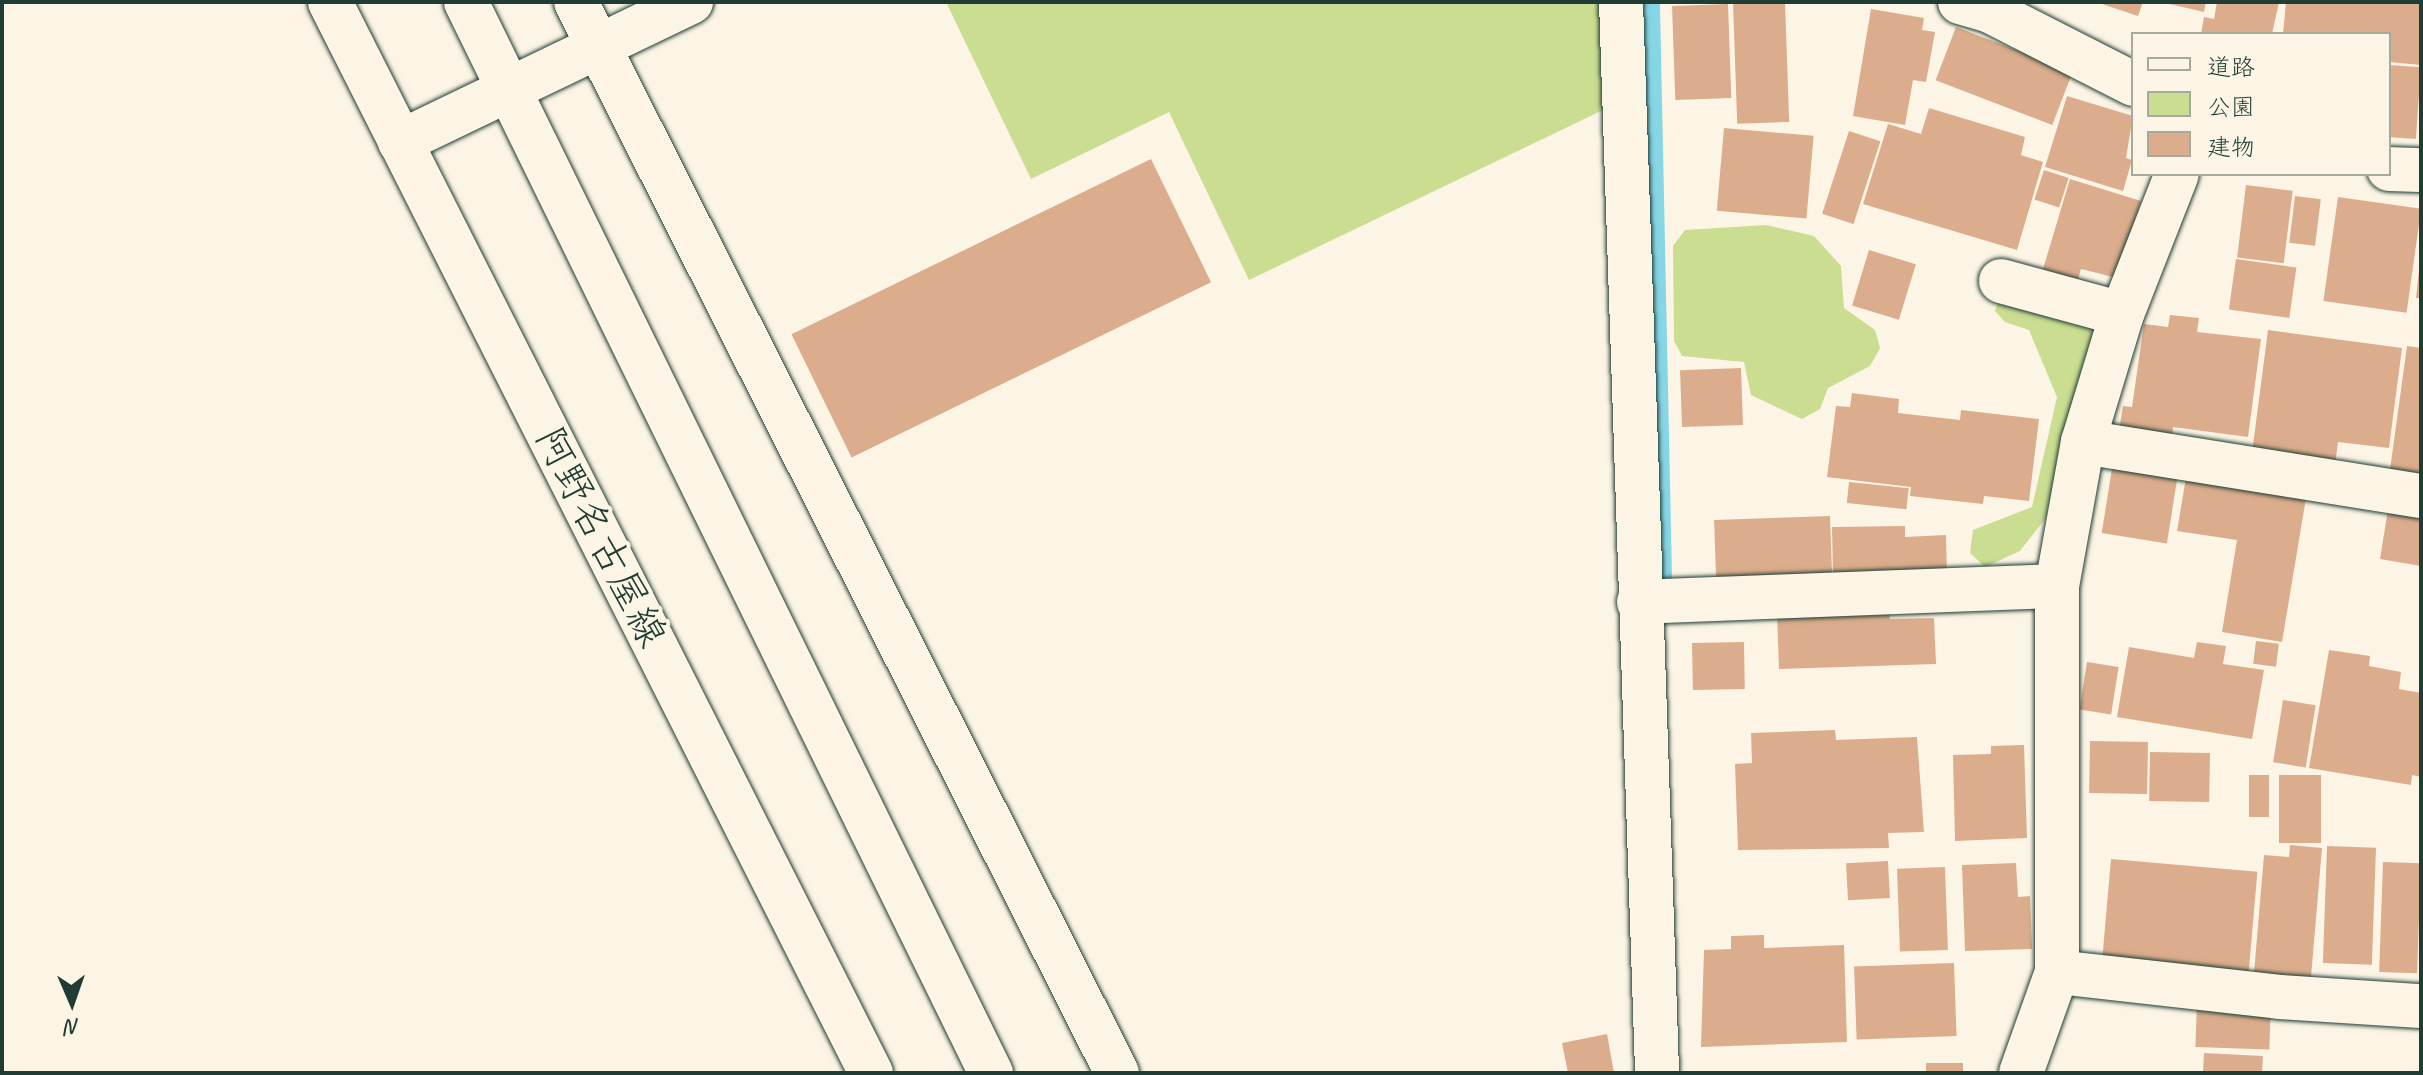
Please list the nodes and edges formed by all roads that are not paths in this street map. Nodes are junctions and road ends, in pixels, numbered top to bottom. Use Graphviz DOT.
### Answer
graph roads {
  1 [pos="330,2"];
  2 [pos="466,2"];
  3 [pos="576,2"];
  4 [pos="691,2"];
  5 [pos="1621,2"];
  6 [pos="1960,2"];
  7 [pos="598,48"];
  8 [pos="2131,83"];
  9 [pos="510,91"];
  10 [pos="400,142"];
  11 [pos="2391,169"];
  12 [pos="2421,170"];
  13 [pos="2176,176"];
  14 [pos="2001,281"];
  15 [pos="2122,314"];
  16 [pos="2083,442"];
  17 [pos="2421,496"];
  18 [pos="2057,586"];
  19 [pos="1639,602"];
  20 [pos="2057,972"];
  21 [pos="2421,1006"];
  22 [pos="871,1073"];
  23 [pos="991,1073"];
  24 [pos="1117,1073"];
  25 [pos="1657,1073"];
  26 [pos="2021,1073"];
  1 -- 10 [label="street, 阿野名古屋線"];
  2 -- 9 [label="street"];
  3 -- 7 [label="street"];
  4 -- 7 [label="street"];
  5 -- 19 [label="street"];
  6 -- 8 [label="street"];
  7 -- 9 [label="street"];
  7 -- 24 [label="street"];
  9 -- 10 [label="street"];
  9 -- 23 [label="street"];
  10 -- 22 [label="street, 阿野名古屋線"];
  11 -- 12 [label="street"];
  13 -- 15 [label="street"];
  14 -- 15 [label="street"];
  15 -- 16 [label="street"];
  16 -- 17 [label="street"];
  16 -- 18 [label="street"];
  18 -- 19 [label="street"];
  18 -- 20 [label="street"];
  19 -- 25 [label="street"];
  20 -- 21 [label="street"];
  20 -- 26 [label="street"];
}
